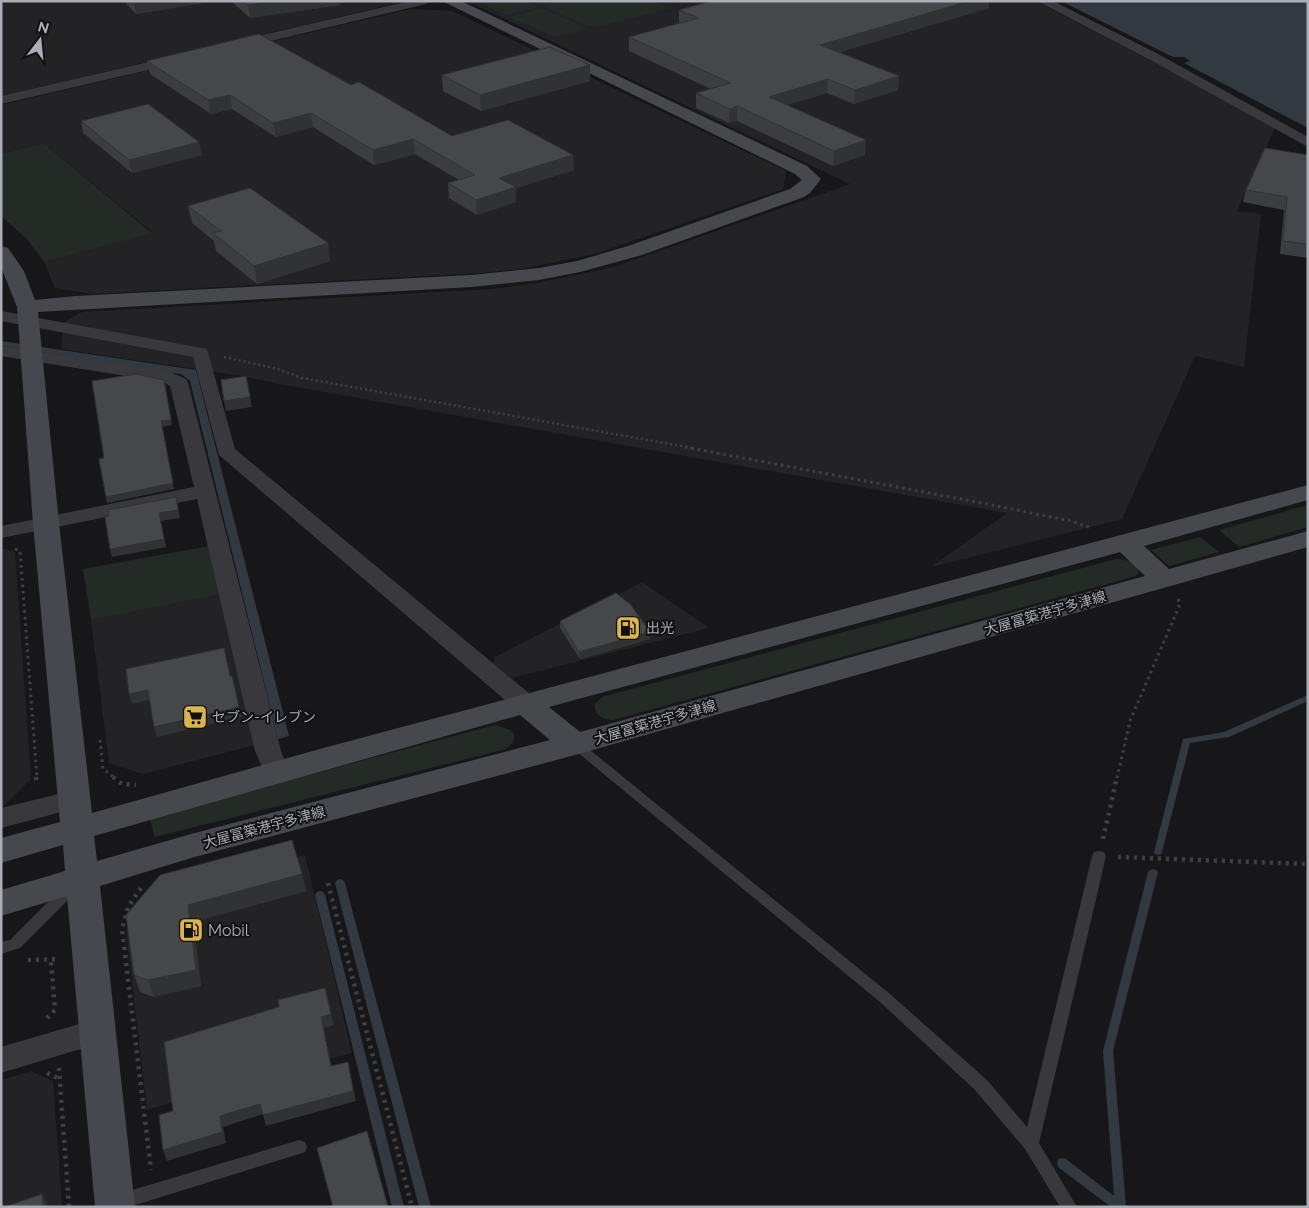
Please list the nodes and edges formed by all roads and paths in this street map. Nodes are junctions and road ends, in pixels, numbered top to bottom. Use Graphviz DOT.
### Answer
graph roads {
  1 [pos="426,1"];
  2 [pos="449,1"];
  3 [pos="1043,1"];
  4 [pos="223,48"];
  5 [pos="194,55"];
  6 [pos="1,100"];
  7 [pos="1308,143"];
  8 [pos="1,252"];
  9 [pos="27,314"];
  10 [pos="1,316"];
  11 [pos="16,353"];
  12 [pos="201,353"];
  13 [pos="204,491"];
  14 [pos="1308,492"];
  15 [pos="46,523"];
  16 [pos="1308,538"];
  17 [pos="6,540"];
  18 [pos="1126,543"];
  19 [pos="1165,580"];
  20 [pos="527,704"];
  21 [pos="575,744"];
  22 [pos="104,769"];
  23 [pos="276,772"];
  24 [pos="37,785"];
  25 [pos="136,785"];
  26 [pos="77,814"];
  27 [pos="1,818"];
  28 [pos="1,851"];
  29 [pos="1099,856"];
  30 [pos="1308,864"];
  31 [pos="82,877"];
  32 [pos="328,883"];
  33 [pos="1,903"];
  34 [pos="123,940"];
  35 [pos="1,948"];
  36 [pos="24,961"];
  37 [pos="55,1010"];
  38 [pos="96,1032"];
  39 [pos="50,1033"];
  40 [pos="1,1060"];
  41 [pos="1031,1144"];
  42 [pos="299,1147"];
  43 [pos="154,1191"];
  44 [pos="115,1205"];
  45 [pos="70,1207"];
  46 [pos="412,1207"];
  47 [pos="1069,1207"];
  1 -- 4 [label="street"];
  2 -- 9 [label="street"];
  3 -- 7 [label="street"];
  5 -- 6 [label="street"];
  8 -- 9 [label="street"];
  9 -- 10 [label="street"];
  9 -- 11 [label="street"];
  9 -- 12 [label="street"];
  11 -- 13 [label="street"];
  11 -- 15 [label="street"];
  12 -- 18 [label="path"];
  12 -- 20 [label="street"];
  13 -- 15 [label="street"];
  13 -- 23 [label="street"];
  14 -- 18 [label="street"];
  15 -- 17 [label="street"];
  15 -- 26 [label="street"];
  16 -- 19 [label="street, 大屋冨築港宇多津線"];
  17 -- 24 [label="path"];
  18 -- 19 [label="street"];
  18 -- 20 [label="street"];
  19 -- 21 [label="street, 大屋冨築港宇多津線"];
  19 -- 29 [label="path"];
  20 -- 21 [label="street"];
  20 -- 23 [label="street"];
  21 -- 31 [label="street, 大屋冨築港宇多津線"];
  21 -- 41 [label="lane"];
  22 -- 25 [label="path"];
  23 -- 26 [label="street"];
  26 -- 27 [label="street"];
  26 -- 28 [label="street"];
  26 -- 31 [label="street"];
  29 -- 30 [label="path"];
  29 -- 41 [label="lane"];
  31 -- 33 [label="street, 大屋冨築港宇多津線"];
  31 -- 35 [label="lane"];
  31 -- 38 [label="street"];
  32 -- 46 [label="path"];
  34 -- 43 [label="path"];
  36 -- 37 [label="path"];
  37 -- 39 [label="path"];
  37 -- 39 [label="path"];
  38 -- 39 [label="street"];
  38 -- 44 [label="street"];
  39 -- 40 [label="street"];
  39 -- 45 [label="path"];
  41 -- 47 [label="lane"];
  42 -- 43 [label="lane"];
  43 -- 44 [label="lane"];
}
